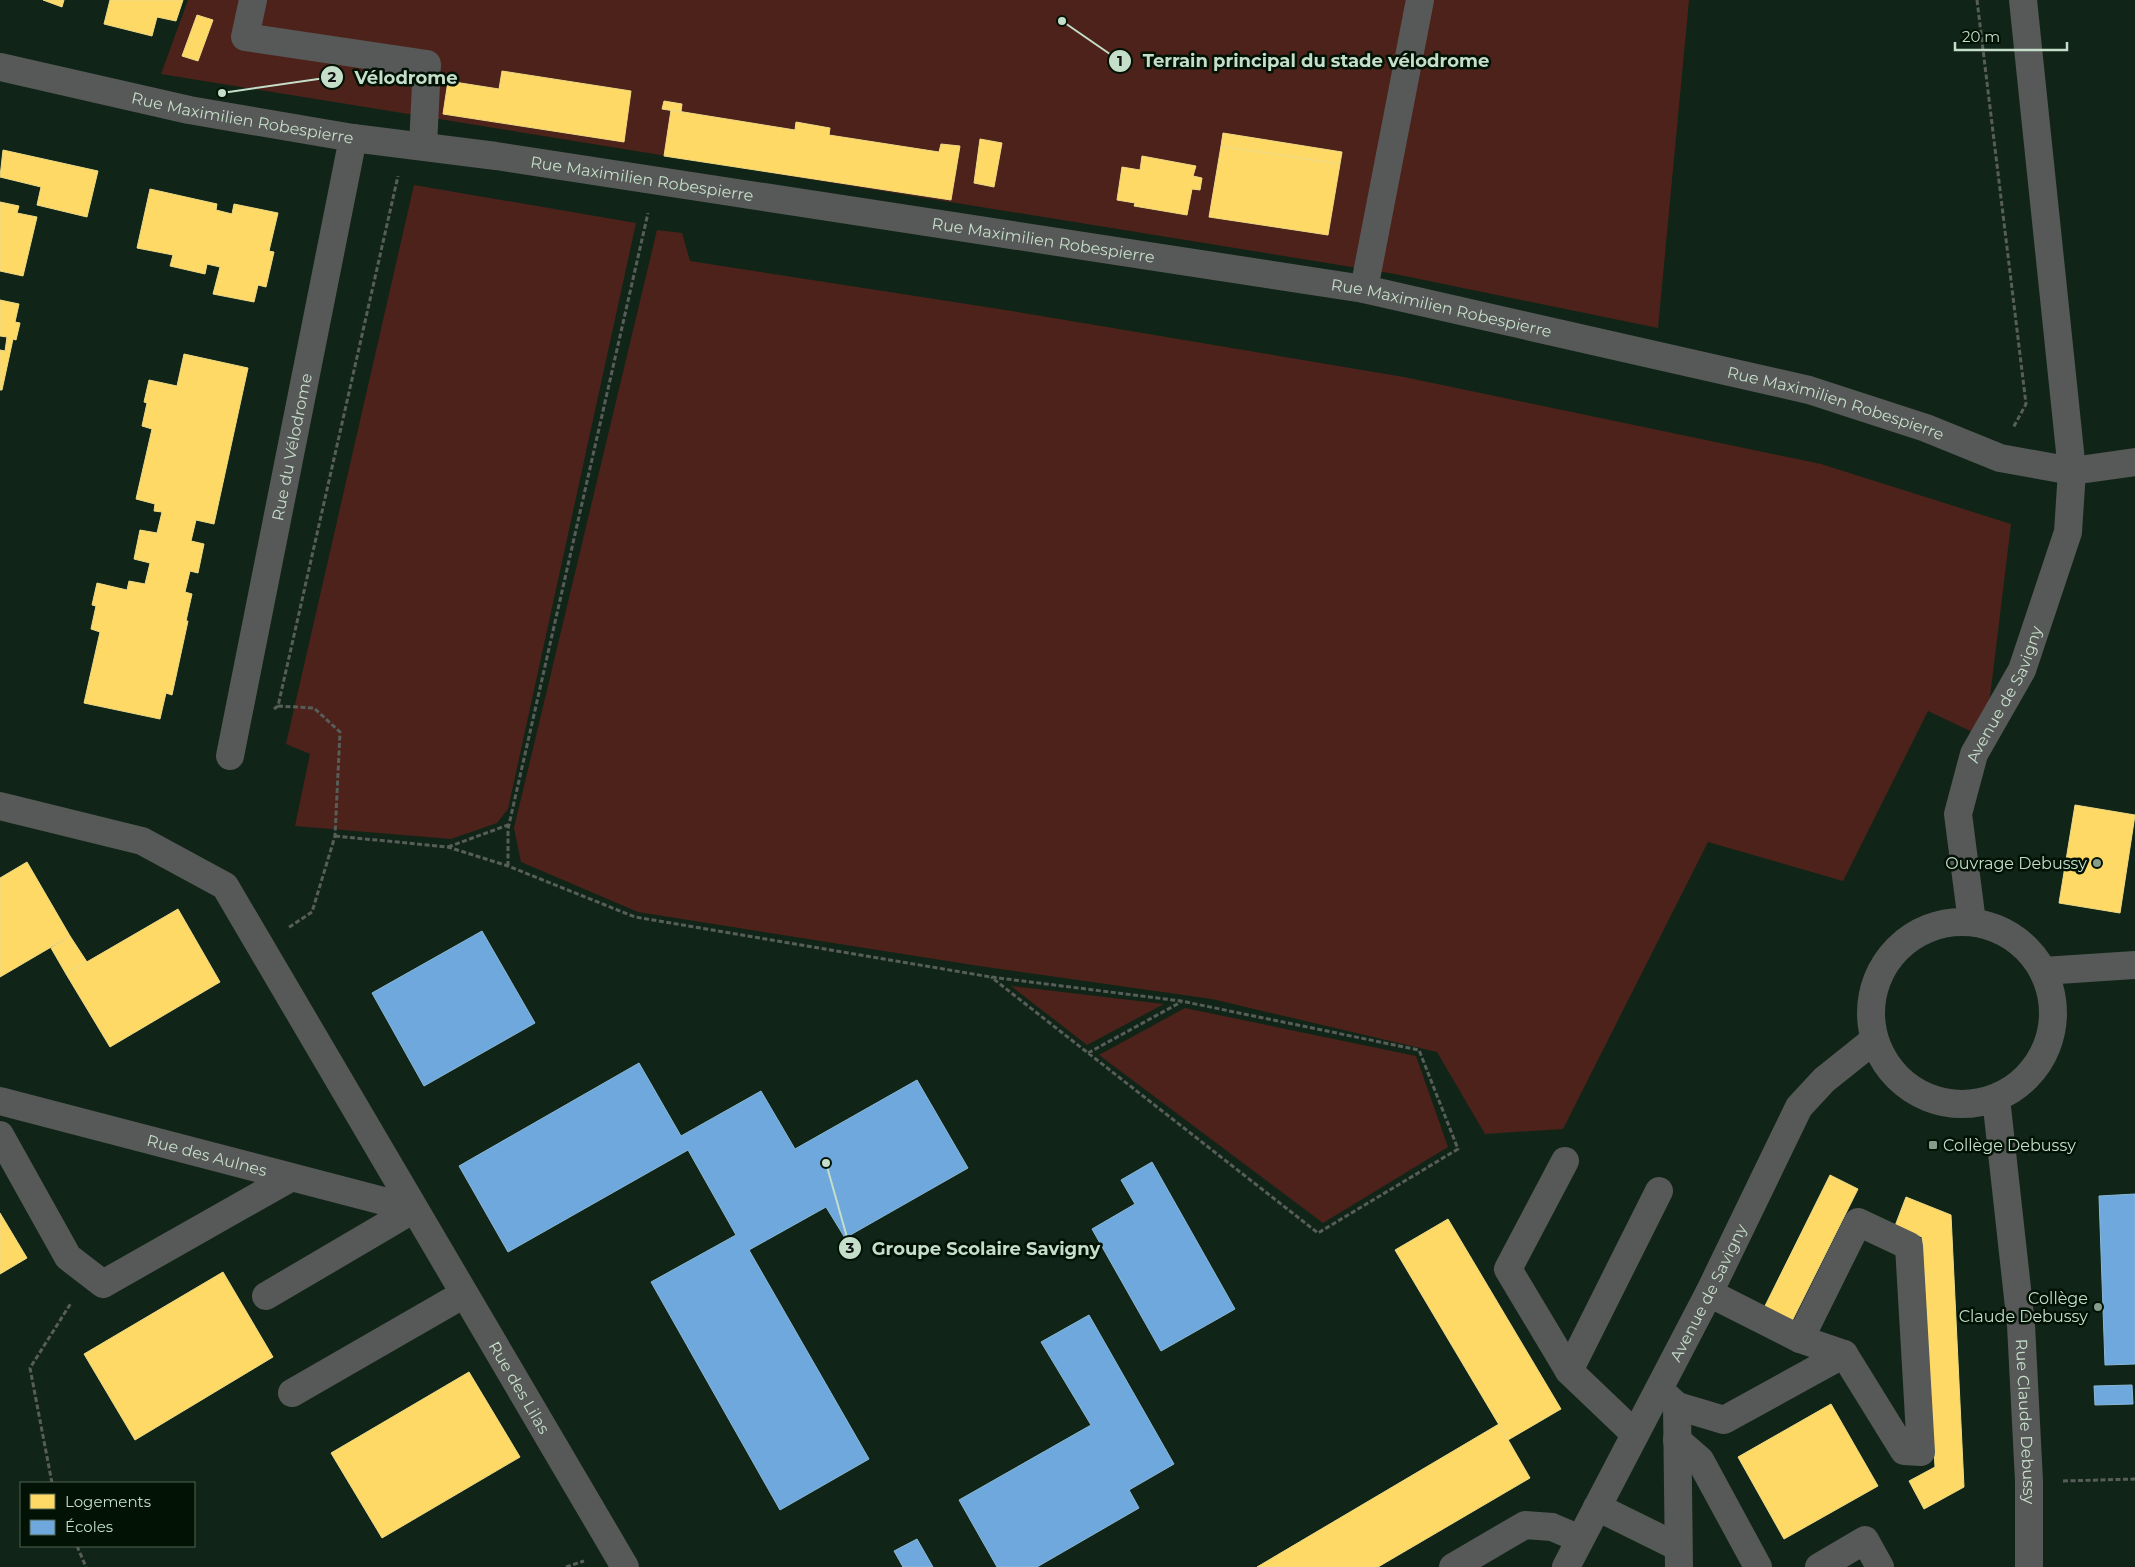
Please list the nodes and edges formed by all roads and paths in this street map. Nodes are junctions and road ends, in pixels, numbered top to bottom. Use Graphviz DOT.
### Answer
graph roads {
  1 [pos="253,0"];
  2 [pos="1420,0"];
  3 [pos="1977,0"];
  4 [pos="2023,0"];
  5 [pos="0,68"];
  6 [pos="353,138"];
  7 [pos="414,145"];
  8 [pos="655,180"];
  9 [pos="1364,289"];
  10 [pos="2000,458"];
  11 [pos="2135,462"];
  12 [pos="2072,471"];
  13 [pos="278,706"];
  14 [pos="232,746"];
  15 [pos="0,806"];
  16 [pos="509,825"];
  17 [pos="335,836"];
  18 [pos="448,847"];
  19 [pos="508,866"];
  20 [pos="1972,922"];
  21 [pos="260,946"];
  22 [pos="2135,965"];
  23 [pos="2043,971"];
  24 [pos="992,977"];
  25 [pos="1181,1001"];
  26 [pos="1874,1040"];
  27 [pos="1088,1053"];
  28 [pos="1996,1098"];
  29 [pos="0,1101"];
  30 [pos="0,1135"];
  31 [pos="1565,1160"];
  32 [pos="290,1178"];
  33 [pos="1659,1191"];
  34 [pos="414,1209"];
  35 [pos="90,1274"];
  36 [pos="1710,1293"];
  37 [pos="464,1294"];
  38 [pos="266,1296"];
  39 [pos="1800,1339"];
  40 [pos="1844,1354"];
  41 [pos="1569,1371"];
  42 [pos="292,1393"];
  43 [pos="1668,1398"];
  44 [pos="1635,1434"];
  45 [pos="1677,1440"];
  46 [pos="2135,1479"];
  47 [pos="2029,1481"];
  48 [pos="52,1482"];
  49 [pos="1597,1507"];
  50 [pos="1580,1539"];
  51 [pos="77,1547"];
  52 [pos="1679,1557"];
  53 [pos="86,1567"];
  54 [pos="625,1567"];
  55 [pos="1453,1567"];
  56 [pos="1566,1567"];
  57 [pos="1758,1567"];
  58 [pos="1819,1567"];
  59 [pos="1880,1567"];
  60 [pos="2029,1567"];
  1 -- 7 [label="street"];
  2 -- 9 [label="street"];
  3 -- 10 [label="path"];
  4 -- 12 [label="street, Avenue de Savigny"];
  5 -- 6 [label="street, Rue Maximilien Robespierre"];
  6 -- 7 [label="street, Rue Maximilien Robespierre"];
  6 -- 14 [label="street, Rue du Vélodrome"];
  7 -- 8 [label="street, Rue Maximilien Robespierre"];
  7 -- 13 [label="path"];
  8 -- 9 [label="street, Rue Maximilien Robespierre"];
  8 -- 16 [label="path"];
  9 -- 10 [label="street, Rue Maximilien Robespierre"];
  10 -- 12 [label="street, Rue Maximilien Robespierre"];
  11 -- 12 [label="street, Rue Maximilien Robespierre"];
  12 -- 20 [label="street, Avenue de Savigny"];
  13 -- 14 [label="path"];
  13 -- 17 [label="path"];
  15 -- 21 [label="street, Rue des Lilas"];
  16 -- 18 [label="path"];
  16 -- 19 [label="path"];
  17 -- 18 [label="path"];
  17 -- 21 [label="path"];
  18 -- 19 [label="path"];
  19 -- 24 [label="path"];
  20 -- 23 [label="street"];
  20 -- 26 [label="street"];
  21 -- 34 [label="street, Rue des Lilas"];
  22 -- 23 [label="street"];
  23 -- 28 [label="street"];
  24 -- 25 [label="path"];
  24 -- 27 [label="path"];
  25 -- 27 [label="path"];
  25 -- 27 [label="path"];
  26 -- 28 [label="street"];
  26 -- 36 [label="street, Avenue de Savigny"];
  28 -- 47 [label="street, Rue Claude Debussy"];
  29 -- 32 [label="street, Rue des Aulnes"];
  30 -- 35 [label="street"];
  31 -- 41 [label="street"];
  32 -- 34 [label="street, Rue des Aulnes"];
  32 -- 35 [label="street"];
  33 -- 41 [label="street"];
  34 -- 37 [label="street, Rue des Lilas"];
  34 -- 38 [label="street"];
  35 -- 48 [label="path"];
  36 -- 39 [label="street"];
  36 -- 43 [label="street, Avenue de Savigny"];
  37 -- 42 [label="street"];
  37 -- 54 [label="street, Rue des Lilas"];
  39 -- 40 [label="street"];
  39 -- 40 [label="street"];
  40 -- 43 [label="street"];
  41 -- 44 [label="street"];
  43 -- 44 [label="street, Avenue de Savigny"];
  43 -- 45 [label="street"];
  44 -- 49 [label="street, Avenue de Savigny"];
  45 -- 52 [label="street"];
  45 -- 57 [label="street"];
  46 -- 47 [label="path"];
  47 -- 60 [label="street, Rue Claude Debussy"];
  49 -- 50 [label="street, Avenue de Savigny"];
  49 -- 52 [label="street"];
  50 -- 55 [label="street"];
  50 -- 56 [label="street, Avenue de Savigny"];
  51 -- 53 [label="path"];
  58 -- 59 [label="street"];
}
